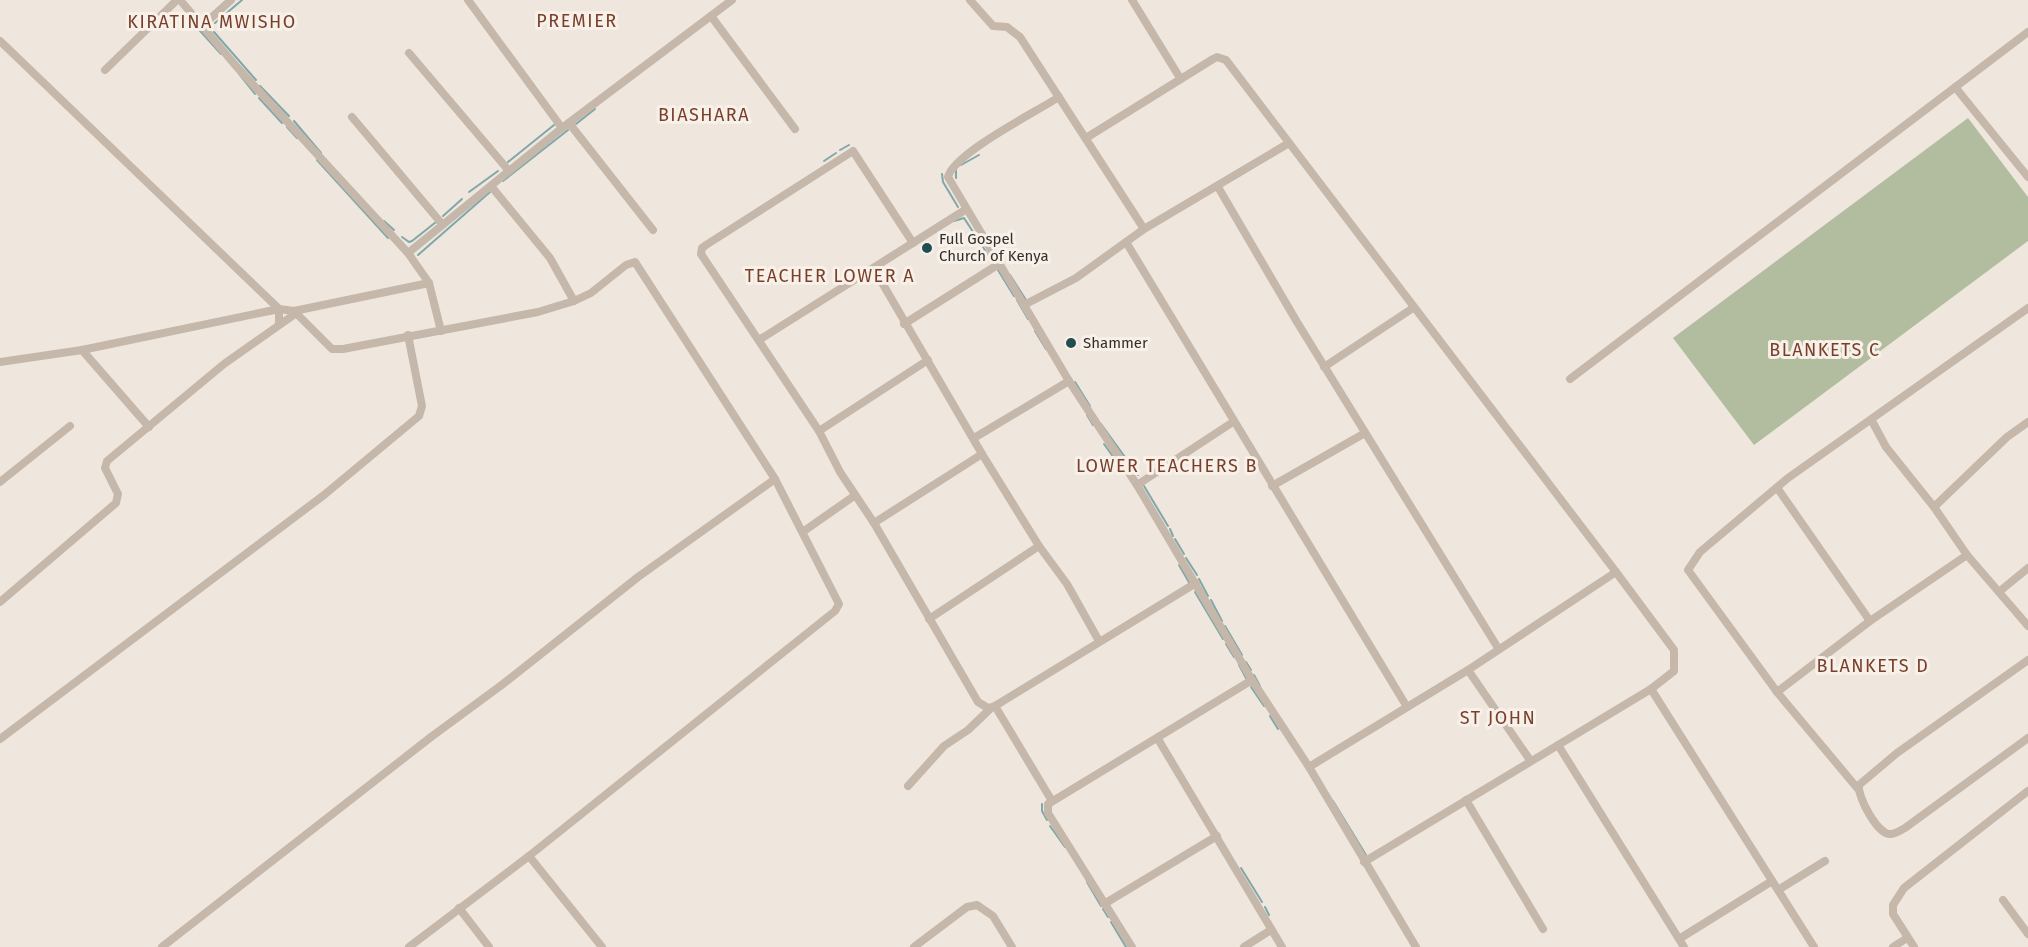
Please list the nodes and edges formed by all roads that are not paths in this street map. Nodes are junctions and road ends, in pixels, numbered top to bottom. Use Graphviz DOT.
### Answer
graph roads {
  1 [pos="179,0"];
  2 [pos="231,0"];
  3 [pos="468,0"];
  4 [pos="732,0"];
  5 [pos="969,0"];
  6 [pos="1132,0"];
  7 [pos="711,16"];
  8 [pos="201,27"];
  9 [pos="2028,32"];
  10 [pos="0,41"];
  11 [pos="409,53"];
  12 [pos="105,70"];
  13 [pos="1180,78"];
  14 [pos="1955,87"];
  15 [pos="1059,97"];
  16 [pos="352,117"];
  17 [pos="566,125"];
  18 [pos="795,129"];
  19 [pos="1086,138"];
  20 [pos="1289,143"];
  21 [pos="508,171"];
  22 [pos="2028,177"];
  23 [pos="491,186"];
  24 [pos="1218,187"];
  25 [pos="965,210"];
  26 [pos="442,224"];
  27 [pos="1144,229"];
  28 [pos="653,230"];
  29 [pos="1126,242"];
  30 [pos="913,243"];
  31 [pos="408,253"];
  32 [pos="999,264"];
  33 [pos="874,269"];
  34 [pos="429,283"];
  35 [pos="574,301"];
  36 [pos="1024,306"];
  37 [pos="1413,308"];
  38 [pos="2028,308"];
  39 [pos="279,309"];
  40 [pos="294,312"];
  41 [pos="279,322"];
  42 [pos="904,324"];
  43 [pos="441,331"];
  44 [pos="408,335"];
  45 [pos="759,340"];
  46 [pos="82,350"];
  47 [pos="928,360"];
  48 [pos="4,362"];
  49 [pos="0,367"];
  50 [pos="1324,367"];
  51 [pos="1570,378"];
  52 [pos="1069,381"];
  53 [pos="1872,421"];
  54 [pos="2028,422"];
  55 [pos="1233,423"];
  56 [pos="70,426"];
  57 [pos="149,427"];
  58 [pos="819,431"];
  59 [pos="1365,433"];
  60 [pos="974,438"];
  61 [pos="982,454"];
  62 [pos="775,479"];
  63 [pos="0,482"];
  64 [pos="1137,486"];
  65 [pos="1272,486"];
  66 [pos="1778,489"];
  67 [pos="854,496"];
  68 [pos="1934,507"];
  69 [pos="874,523"];
  70 [pos="804,531"];
  71 [pos="1039,546"];
  72 [pos="1967,555"];
  73 [pos="2028,568"];
  74 [pos="1616,572"];
  75 [pos="1196,583"];
  76 [pos="2000,591"];
  77 [pos="0,602"];
  78 [pos="929,620"];
  79 [pos="1870,621"];
  80 [pos="2028,626"];
  81 [pos="1099,641"];
  82 [pos="1498,648"];
  83 [pos="2028,660"];
  84 [pos="1468,670"];
  85 [pos="1252,680"];
  86 [pos="1651,689"];
  87 [pos="1778,692"];
  88 [pos="1407,706"];
  89 [pos="993,707"];
  90 [pos="2028,738"];
  91 [pos="0,739"];
  92 [pos="1158,739"];
  93 [pos="1557,745"];
  94 [pos="1530,759"];
  95 [pos="1309,767"];
  96 [pos="908,786"];
  97 [pos="1858,789"];
  98 [pos="2028,791"];
  99 [pos="1466,800"];
  100 [pos="1053,801"];
  101 [pos="1216,836"];
  102 [pos="529,856"];
  103 [pos="1825,861"];
  104 [pos="1364,862"];
  105 [pos="1772,881"];
  106 [pos="1778,890"];
  107 [pos="2003,900"];
  108 [pos="1104,904"];
  109 [pos="459,908"];
  110 [pos="1543,929"];
  111 [pos="1271,930"];
  112 [pos="2028,934"];
  113 [pos="1907,938"];
  114 [pos="1679,939"];
  115 [pos="162,947"];
  116 [pos="409,947"];
  117 [pos="489,947"];
  118 [pos="602,947"];
  119 [pos="914,947"];
  120 [pos="1011,947"];
  121 [pos="1132,947"];
  122 [pos="1244,947"];
  123 [pos="1282,947"];
  124 [pos="1416,947"];
  125 [pos="1684,947"];
  126 [pos="1814,947"];
  127 [pos="1893,947"];
  128 [pos="1914,947"];
  1 -- 8 [label="street"];
  1 -- 12 [label="street"];
  2 -- 8 [label="street"];
  3 -- 17 [label="street"];
  4 -- 7 [label="street"];
  5 -- 15 [label="street"];
  6 -- 13 [label="street"];
  7 -- 17 [label="street"];
  7 -- 18 [label="street"];
  8 -- 31 [label="street"];
  9 -- 14 [label="street"];
  10 -- 39 [label="street"];
  11 -- 21 [label="street"];
  13 -- 19 [label="street"];
  13 -- 20 [label="street"];
  14 -- 22 [label="street"];
  14 -- 51 [label="street"];
  15 -- 19 [label="street"];
  15 -- 25 [label="street"];
  16 -- 26 [label="street"];
  17 -- 21 [label="street"];
  17 -- 28 [label="street"];
  19 -- 27 [label="street"];
  20 -- 24 [label="street"];
  20 -- 37 [label="street"];
  21 -- 23 [label="street"];
  23 -- 26 [label="street"];
  23 -- 35 [label="street"];
  24 -- 27 [label="street"];
  24 -- 50 [label="street"];
  25 -- 30 [label="street"];
  25 -- 32 [label="street"];
  26 -- 31 [label="street"];
  27 -- 29 [label="street"];
  29 -- 36 [label="street"];
  29 -- 55 [label="street"];
  30 -- 33 [label="street"];
  30 -- 45 [label="street"];
  31 -- 34 [label="street"];
  32 -- 36 [label="street"];
  32 -- 42 [label="street"];
  33 -- 42 [label="street"];
  33 -- 45 [label="street"];
  34 -- 40 [label="street"];
  34 -- 43 [label="street"];
  35 -- 43 [label="street"];
  35 -- 62 [label="street"];
  36 -- 52 [label="street"];
  37 -- 50 [label="street"];
  37 -- 74 [label="street"];
  38 -- 53 [label="street"];
  39 -- 40 [label="street"];
  39 -- 41 [label="street"];
  39 -- 46 [label="street"];
  40 -- 41 [label="street"];
  40 -- 44 [label="street"];
  41 -- 57 [label="street"];
  42 -- 47 [label="street"];
  43 -- 44 [label="street"];
  44 -- 91 [label="street"];
  45 -- 58 [label="street"];
  46 -- 48 [label="street"];
  46 -- 57 [label="street"];
  47 -- 58 [label="street"];
  47 -- 60 [label="street"];
  48 -- 49 [label="street"];
  50 -- 59 [label="street"];
  52 -- 60 [label="street"];
  52 -- 64 [label="street"];
  53 -- 66 [label="street"];
  53 -- 68 [label="street"];
  54 -- 68 [label="street"];
  55 -- 64 [label="street"];
  55 -- 65 [label="street"];
  56 -- 63 [label="street"];
  57 -- 77 [label="street"];
  58 -- 67 [label="street"];
  59 -- 65 [label="street"];
  59 -- 82 [label="street"];
  60 -- 61 [label="street"];
  61 -- 69 [label="street"];
  61 -- 71 [label="street"];
  62 -- 70 [label="street"];
  62 -- 115 [label="street"];
  64 -- 75 [label="street"];
  65 -- 88 [label="street"];
  66 -- 79 [label="street"];
  66 -- 87 [label="street"];
  67 -- 69 [label="street"];
  67 -- 70 [label="street"];
  68 -- 72 [label="street"];
  69 -- 78 [label="street"];
  70 -- 102 [label="street"];
  71 -- 78 [label="street"];
  71 -- 81 [label="street"];
  72 -- 76 [label="street"];
  72 -- 79 [label="street"];
  73 -- 76 [label="street"];
  74 -- 82 [label="street"];
  74 -- 86 [label="street"];
  75 -- 81 [label="street"];
  75 -- 85 [label="street"];
  76 -- 80 [label="street"];
  78 -- 89 [label="street"];
  79 -- 87 [label="street"];
  81 -- 89 [label="street"];
  82 -- 84 [label="street"];
  83 -- 97 [label="street"];
  84 -- 88 [label="street"];
  84 -- 94 [label="street"];
  85 -- 92 [label="street"];
  85 -- 95 [label="street"];
  86 -- 93 [label="street"];
  86 -- 105 [label="street"];
  87 -- 97 [label="street"];
  88 -- 95 [label="street"];
  89 -- 96 [label="street"];
  89 -- 100 [label="street"];
  90 -- 97 [label="street"];
  92 -- 100 [label="street"];
  92 -- 101 [label="street"];
  93 -- 94 [label="street"];
  93 -- 114 [label="street"];
  94 -- 99 [label="street"];
  95 -- 104 [label="street"];
  98 -- 113 [label="street"];
  99 -- 104 [label="street"];
  99 -- 110 [label="street"];
  100 -- 108 [label="street"];
  101 -- 108 [label="street"];
  101 -- 111 [label="street"];
  102 -- 109 [label="street"];
  102 -- 118 [label="street"];
  103 -- 106 [label="street"];
  104 -- 124 [label="street"];
  105 -- 106 [label="street"];
  105 -- 114 [label="street"];
  106 -- 126 [label="street"];
  107 -- 112 [label="street"];
  108 -- 121 [label="street"];
  109 -- 116 [label="street"];
  109 -- 117 [label="street"];
  111 -- 122 [label="street"];
  111 -- 123 [label="street"];
  113 -- 127 [label="street"];
  113 -- 128 [label="street"];
  114 -- 125 [label="street"];
  119 -- 120 [label="street"];
}
